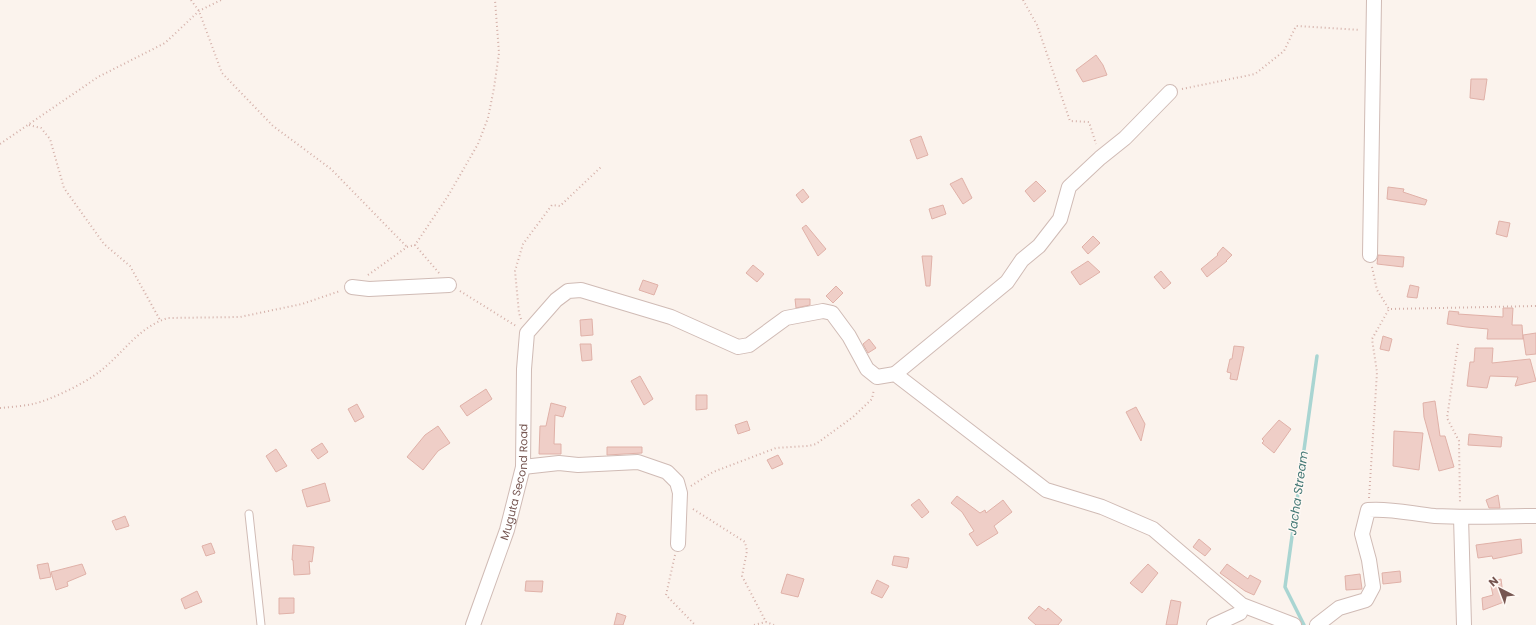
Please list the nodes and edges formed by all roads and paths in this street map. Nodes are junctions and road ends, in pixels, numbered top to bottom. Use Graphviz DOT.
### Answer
graph roads {
  1 [pos="191,0"];
  2 [pos="221,0"];
  3 [pos="495,0"];
  4 [pos="1022,0"];
  5 [pos="1374,0"];
  6 [pos="199,12"];
  7 [pos="1374,31"];
  8 [pos="1170,92"];
  9 [pos="29,125"];
  10 [pos="0,144"];
  11 [pos="1100,158"];
  12 [pos="601,167"];
  13 [pos="415,245"];
  14 [pos="407,247"];
  15 [pos="1370,254"];
  16 [pos="449,284"];
  17 [pos="352,287"];
  18 [pos="1536,306"];
  19 [pos="1389,309"];
  20 [pos="160,320"];
  21 [pos="527,333"];
  22 [pos="1458,344"];
  23 [pos="895,374"];
  24 [pos="876,377"];
  25 [pos="0,408"];
  26 [pos="523,467"];
  27 [pos="680,498"];
  28 [pos="1368,510"];
  29 [pos="249,514"];
  30 [pos="1536,516"];
  31 [pos="1461,517"];
  32 [pos="678,544"];
  33 [pos="1242,614"];
  34 [pos="766,622"];
  35 [pos="261,625"];
  36 [pos="473,625"];
  37 [pos="695,625"];
  38 [pos="754,625"];
  39 [pos="774,625"];
  40 [pos="1214,625"];
  41 [pos="1294,625"];
  42 [pos="1317,625"];
  43 [pos="1464,625"];
  1 -- 6 [label="path"];
  2 -- 6 [label="path"];
  3 -- 13 [label="path"];
  4 -- 11 [label="path"];
  5 -- 7 [label="street"];
  6 -- 9 [label="path"];
  6 -- 14 [label="path"];
  7 -- 8 [label="path"];
  7 -- 15 [label="street"];
  8 -- 11 [label="street"];
  9 -- 10 [label="path"];
  9 -- 20 [label="path"];
  11 -- 23 [label="street"];
  12 -- 21 [label="path"];
  13 -- 14 [label="path"];
  13 -- 16 [label="path"];
  14 -- 17 [label="path"];
  15 -- 19 [label="path"];
  16 -- 17 [label="street"];
  16 -- 21 [label="path"];
  17 -- 20 [label="path"];
  18 -- 19 [label="path"];
  19 -- 28 [label="path"];
  20 -- 25 [label="path"];
  21 -- 24 [label="street"];
  21 -- 26 [label="street, Muguta Second Road"];
  22 -- 31 [label="path"];
  23 -- 24 [label="street"];
  23 -- 33 [label="street"];
  24 -- 27 [label="path"];
  26 -- 27 [label="street"];
  26 -- 36 [label="street, Muguta Second Road"];
  27 -- 32 [label="street"];
  27 -- 34 [label="path"];
  28 -- 31 [label="street"];
  28 -- 42 [label="street"];
  29 -- 35 [label="lane"];
  30 -- 31 [label="street"];
  31 -- 43 [label="street"];
  32 -- 37 [label="path"];
  33 -- 40 [label="street"];
  33 -- 41 [label="street"];
  34 -- 38 [label="path"];
  34 -- 39 [label="path"];
}
